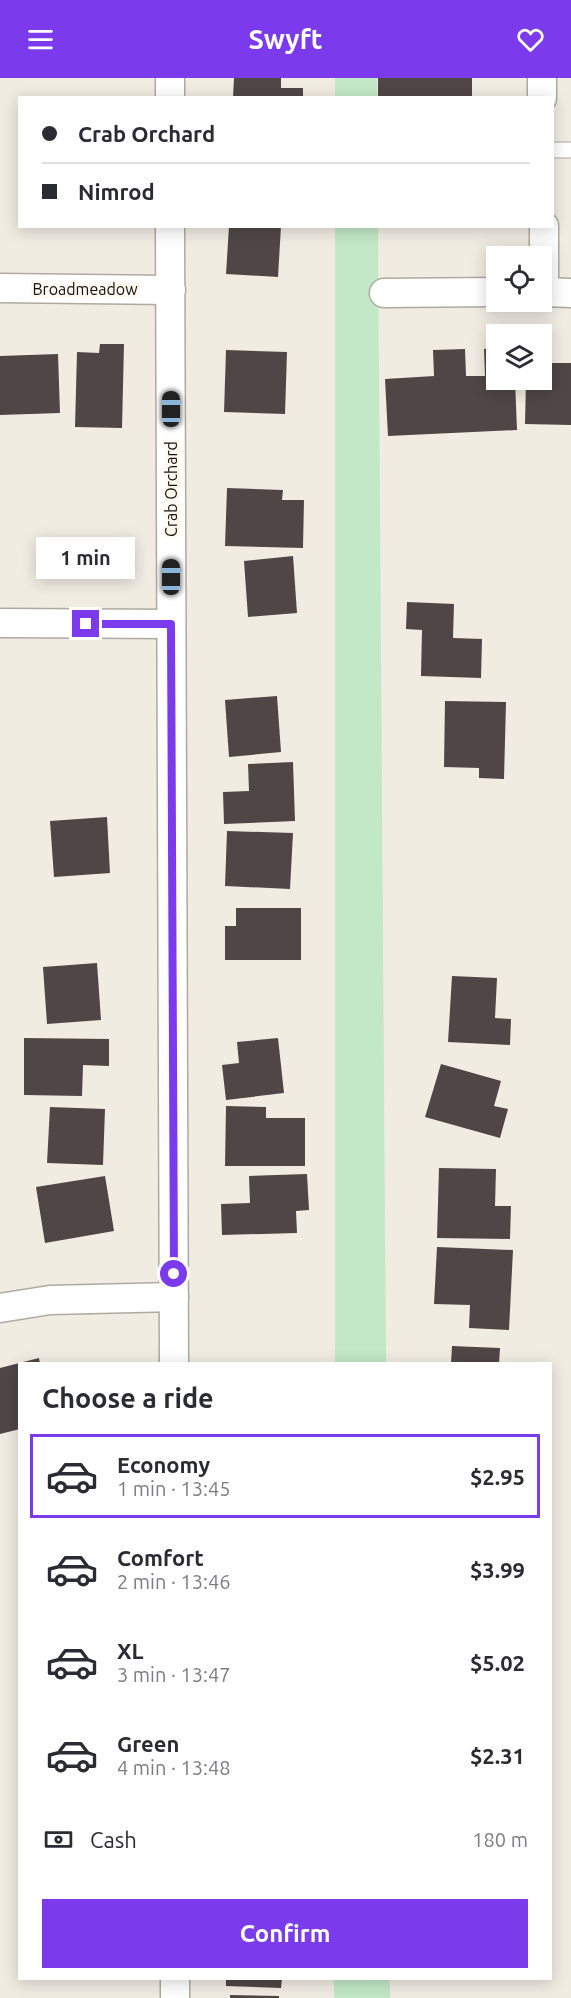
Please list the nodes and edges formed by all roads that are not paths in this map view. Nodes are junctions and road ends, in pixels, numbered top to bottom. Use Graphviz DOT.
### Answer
graph roads {
  1 [pos="170,78"];
  2 [pos="542,78"];
  3 [pos="170,96"];
  4 [pos="542,96"];
  5 [pos="554,150"];
  6 [pos="571,150"];
  7 [pos="170,228"];
  8 [pos="544,228"];
  9 [pos="546,246"];
  10 [pos="0,288"];
  11 [pos="171,290"];
  12 [pos="486,292"];
  13 [pos="384,293"];
  14 [pos="0,623"];
  15 [pos="171,624"];
  16 [pos="174,1298"];
  17 [pos="0,1308"];
  18 [pos="174,1362"];
  19 [pos="175,1980"];
  20 [pos="175,1998"];
  1 -- 3 [label="street"];
  2 -- 4 [label="street"];
  5 -- 6 [label="lane"];
  7 -- 11 [label="street, Crab Orchard"];
  8 -- 9 [label="street"];
  10 -- 11 [label="street, Broadmeadow"];
  11 -- 15 [label="street, Crab Orchard"];
  12 -- 13 [label="street"];
  14 -- 15 [label="street"];
  15 -- 16 [label="street, Crab Orchard"];
  16 -- 17 [label="street"];
  16 -- 18 [label="street, Crab Orchard"];
  19 -- 20 [label="street"];
}
